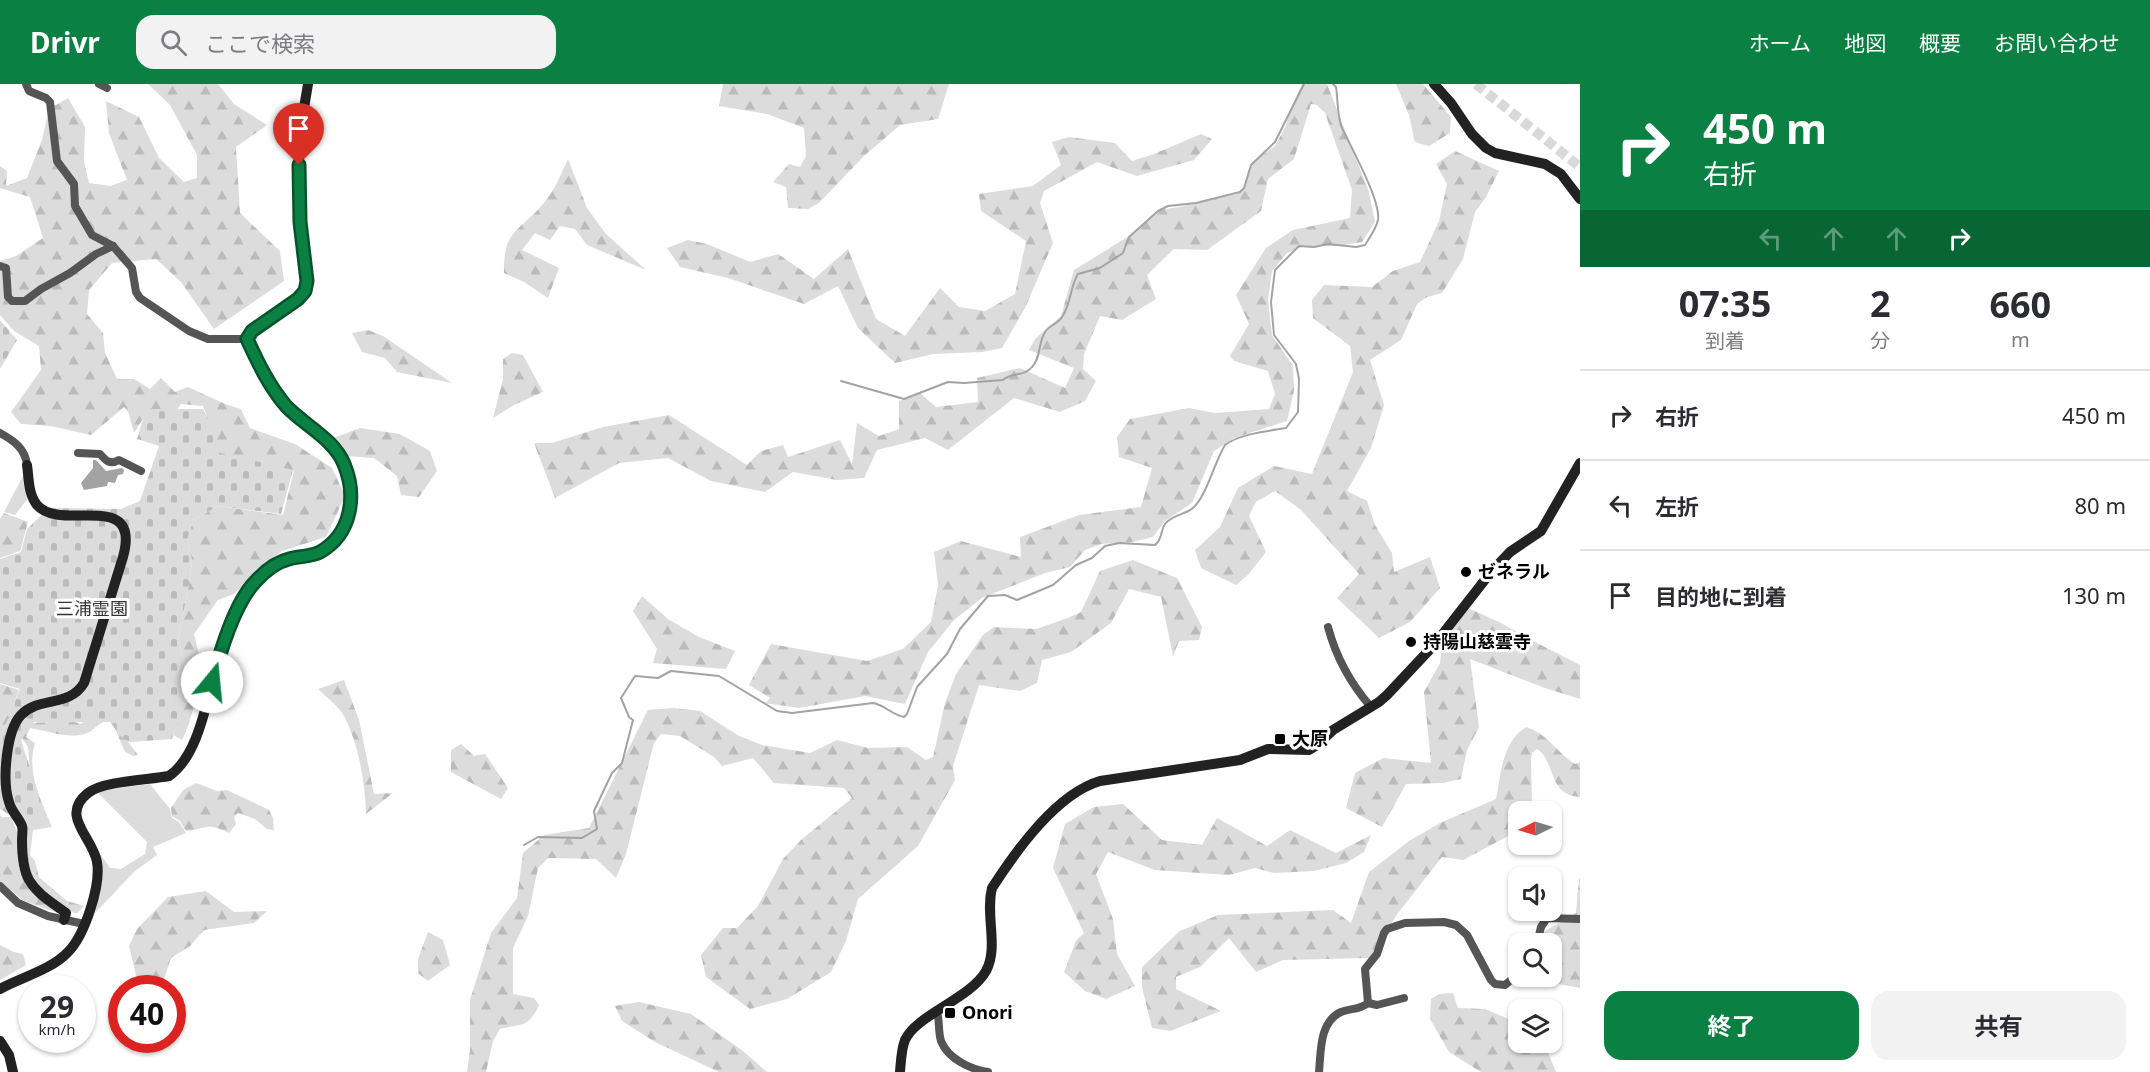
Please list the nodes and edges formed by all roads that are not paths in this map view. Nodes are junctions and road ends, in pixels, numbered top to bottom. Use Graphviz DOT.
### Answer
graph roads {
  1 [pos="26,84"];
  2 [pos="308,84"];
  3 [pos="1434,84"];
  4 [pos="1580,199"];
  5 [pos="113,246"];
  6 [pos="0,266"];
  7 [pos="247,339"];
  8 [pos="0,433"];
  9 [pos="78,453"];
  10 [pos="1580,463"];
  11 [pos="27,465"];
  12 [pos="141,471"];
  13 [pos="1328,627"];
  14 [pos="1371,707"];
  15 [pos="0,886"];
  16 [pos="1580,919"];
  17 [pos="64,920"];
  18 [pos="84,924"];
  19 [pos="1539,933"];
  20 [pos="1508,981"];
  21 [pos="0,989"];
  22 [pos="1404,998"];
  23 [pos="1368,1003"];
  24 [pos="937,1012"];
  25 [pos="0,1041"];
  26 [pos="13,1072"];
  27 [pos="900,1072"];
  28 [pos="988,1072"];
  29 [pos="1319,1072"];
  1 -- 5 [label="street"];
  2 -- 7 [label="street"];
  3 -- 4 [label="street"];
  5 -- 6 [label="street"];
  5 -- 7 [label="street"];
  7 -- 18 [label="street"];
  8 -- 11 [label="street"];
  9 -- 12 [label="street"];
  10 -- 14 [label="street"];
  11 -- 17 [label="street"];
  13 -- 14 [label="street"];
  14 -- 24 [label="street"];
  15 -- 17 [label="street"];
  16 -- 19 [label="street"];
  17 -- 18 [label="street"];
  18 -- 21 [label="street"];
  20 -- 23 [label="street"];
  22 -- 23 [label="street"];
  23 -- 29 [label="street"];
  24 -- 27 [label="street"];
  24 -- 28 [label="street"];
  25 -- 26 [label="street"];
}
